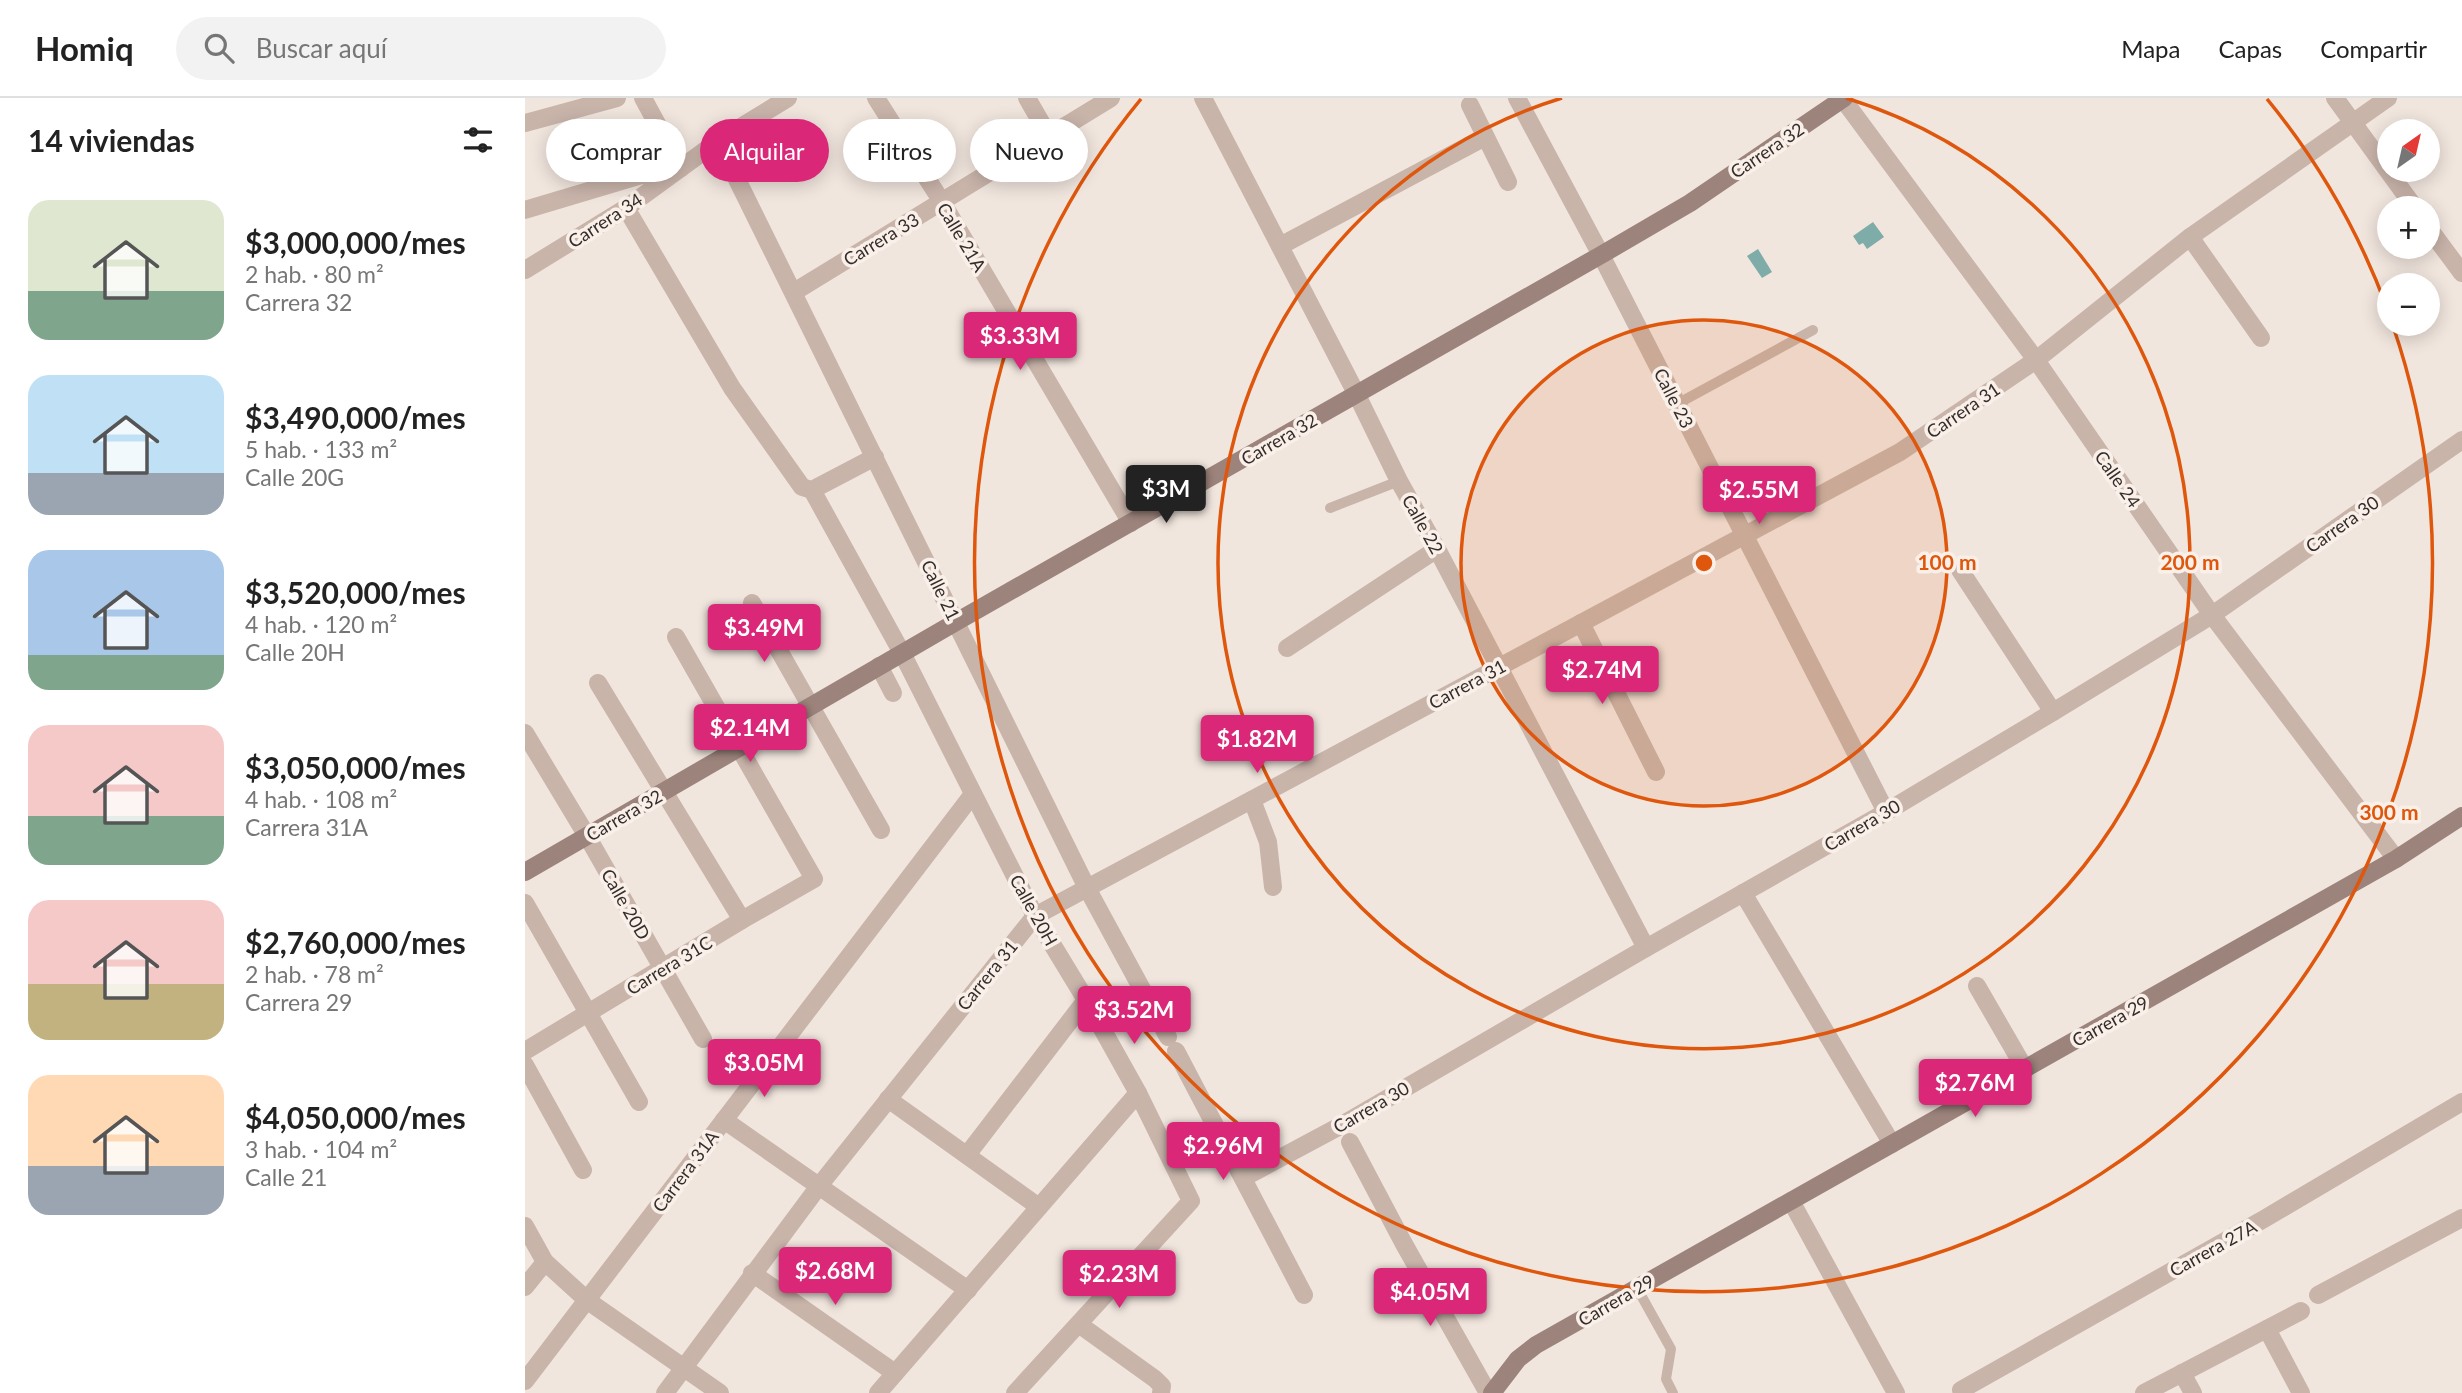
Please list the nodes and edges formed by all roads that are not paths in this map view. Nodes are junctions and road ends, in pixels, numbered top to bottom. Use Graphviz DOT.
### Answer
graph roads {
  1 [pos="617,98"];
  2 [pos="643,98"];
  3 [pos="788,98"];
  4 [pos="876,98"];
  5 [pos="1027,98"];
  6 [pos="1111,98"];
  7 [pos="1203,98"];
  8 [pos="1517,98"];
  9 [pos="1843,98"];
  10 [pos="2335,98"];
  11 [pos="2388,98"];
  12 [pos="1470,105"];
  13 [pos="654,119"];
  14 [pos="754,119"];
  15 [pos="1039,119"];
  16 [pos="1077,119"];
  17 [pos="2352,122"];
  18 [pos="525,123"];
  19 [pos="1485,137"];
  20 [pos="619,182"];
  21 [pos="661,182"];
  22 [pos="739,182"];
  23 [pos="974,182"];
  24 [pos="1508,182"];
  25 [pos="2406,196"];
  26 [pos="941,202"];
  27 [pos="626,208"];
  28 [pos="525,210"];
  29 [pos="2190,237"];
  30 [pos="2440,243"];
  31 [pos="1280,246"];
  32 [pos="1601,255"];
  33 [pos="525,270"];
  34 [pos="2462,273"];
  35 [pos="794,292"];
  36 [pos="1813,330"];
  37 [pos="2261,338"];
  38 [pos="2036,360"];
  39 [pos="1357,395"];
  40 [pos="1677,404"];
  41 [pos="2462,440"];
  42 [pos="875,457"];
  43 [pos="1399,481"];
  44 [pos="812,490"];
  45 [pos="1330,508"];
  46 [pos="1131,523"];
  47 [pos="1743,536"];
  48 [pos="1437,548"];
  49 [pos="1960,570"];
  50 [pos="753,603"];
  51 [pos="2212,615"];
  52 [pos="956,622"];
  53 [pos="1581,623"];
  54 [pos="676,637"];
  55 [pos="1287,648"];
  56 [pos="902,653"];
  57 [pos="879,666"];
  58 [pos="1498,668"];
  59 [pos="598,683"];
  60 [pos="893,693"];
  61 [pos="810,707"];
  62 [pos="2053,712"];
  63 [pos="525,733"];
  64 [pos="739,748"];
  65 [pos="1656,772"];
  66 [pos="664,791"];
  67 [pos="973,794"];
  68 [pos="1252,800"];
  69 [pos="1885,812"];
  70 [pos="2462,816"];
  71 [pos="881,830"];
  72 [pos="587,836"];
  73 [pos="2396,859"];
  74 [pos="525,872"];
  75 [pos="1273,887"];
  76 [pos="1087,888"];
  77 [pos="1743,893"];
  78 [pos="525,903"];
  79 [pos="1034,916"];
  80 [pos="742,920"];
  81 [pos="1646,948"];
  82 [pos="663,970"];
  83 [pos="1977,986"];
  84 [pos="1086,1000"];
  85 [pos="589,1013"];
  86 [pos="703,1039"];
  87 [pos="525,1051"];
  88 [pos="525,1065"];
  89 [pos="2025,1069"];
  90 [pos="1138,1093"];
  91 [pos="888,1099"];
  92 [pos="639,1102"];
  93 [pos="2462,1102"];
  94 [pos="724,1120"];
  95 [pos="1350,1142"];
  96 [pos="1892,1144"];
  97 [pos="967,1155"];
  98 [pos="583,1170"];
  99 [pos="1243,1178"];
  100 [pos="819,1186"];
  101 [pos="1791,1201"];
  102 [pos="1039,1207"];
  103 [pos="2462,1218"];
  104 [pos="525,1226"];
  105 [pos="545,1262"];
  106 [pos="752,1273"];
  107 [pos="525,1287"];
  108 [pos="1637,1288"];
  109 [pos="968,1290"];
  110 [pos="1304,1295"];
  111 [pos="2318,1295"];
  112 [pos="588,1301"];
  113 [pos="2301,1311"];
  114 [pos="1080,1325"];
  115 [pos="2267,1329"];
  116 [pos="683,1368"];
  117 [pos="895,1373"];
  118 [pos="2182,1373"];
  119 [pos="525,1381"];
  120 [pos="1961,1390"];
  121 [pos="664,1393"];
  122 [pos="720,1393"];
  123 [pos="878,1393"];
  124 [pos="1015,1393"];
  125 [pos="1161,1393"];
  126 [pos="1490,1393"];
  127 [pos="1673,1393"];
  128 [pos="1896,1393"];
  129 [pos="2144,1393"];
  130 [pos="2193,1393"];
  131 [pos="2301,1393"];
  1 -- 18 [label="street"];
  2 -- 13 [label="street"];
  3 -- 14 [label="street, Carrera 34"];
  4 -- 26 [label="street, Calle 21A"];
  5 -- 15 [label="street"];
  6 -- 16 [label="street, Carrera 33"];
  7 -- 31 [label="street, Calle 22"];
  8 -- 32 [label="street, Calle 23"];
  9 -- 32 [label="street, Carrera 32"];
  9 -- 38 [label="street, Calle 24"];
  10 -- 17 [label="street"];
  11 -- 17 [label="street, Carrera 31"];
  12 -- 19 [label="street"];
  17 -- 25 [label="street"];
  17 -- 29 [label="street, Carrera 31"];
  19 -- 24 [label="street"];
  19 -- 31 [label="street"];
  20 -- 28 [label="street"];
  21 -- 27 [label="street, Carrera 34"];
  22 -- 35 [label="street, Calle 21"];
  23 -- 26 [label="street, Carrera 33"];
  26 -- 35 [label="street, Carrera 33"];
  26 -- 46 [label="street, Calle 21A"];
  27 -- 33 [label="street, Carrera 34"];
  27 -- 44 [label="street, Calle 20H"];
  29 -- 37 [label="street"];
  29 -- 38 [label="street, Carrera 31"];
  30 -- 34 [label="street"];
  31 -- 39 [label="street, Calle 22"];
  32 -- 39 [label="street, Carrera 32"];
  32 -- 40 [label="street, Calle 23"];
  35 -- 42 [label="street, Calle 21"];
  36 -- 40 [label="lane"];
  38 -- 47 [label="street, Carrera 31"];
  38 -- 51 [label="street, Calle 24"];
  39 -- 43 [label="street, Calle 22"];
  39 -- 46 [label="street, Carrera 32"];
  40 -- 47 [label="street, Calle 23"];
  41 -- 51 [label="street, Carrera 30"];
  42 -- 44 [label="street"];
  42 -- 52 [label="street, Calle 21"];
  43 -- 45 [label="lane"];
  43 -- 48 [label="street, Calle 22"];
  44 -- 56 [label="street, Calle 20H"];
  46 -- 52 [label="street, Carrera 32"];
  47 -- 53 [label="street, Carrera 31"];
  47 -- 69 [label="street, Calle 23"];
  48 -- 55 [label="street"];
  48 -- 58 [label="street, Calle 22"];
  49 -- 62 [label="street"];
  50 -- 61 [label="street"];
  51 -- 62 [label="street, Carrera 30"];
  51 -- 73 [label="street, Calle 24"];
  52 -- 56 [label="street, Carrera 32"];
  52 -- 76 [label="street, Calle 21"];
  53 -- 58 [label="street, Carrera 31"];
  53 -- 65 [label="street"];
  54 -- 64 [label="street"];
  56 -- 57 [label="street, Carrera 32"];
  56 -- 67 [label="street, Calle 20H"];
  57 -- 60 [label="street"];
  57 -- 61 [label="street, Carrera 32"];
  58 -- 68 [label="street, Carrera 31"];
  58 -- 81 [label="street, Calle 22"];
  59 -- 66 [label="street"];
  61 -- 64 [label="street, Carrera 32"];
  61 -- 71 [label="street"];
  62 -- 69 [label="street, Carrera 30"];
  63 -- 72 [label="street, Calle 20D"];
  64 -- 66 [label="street, Carrera 32"];
  64 -- 80 [label="street, Carrera 31C"];
  66 -- 72 [label="street, Carrera 32"];
  66 -- 80 [label="street"];
  67 -- 79 [label="street, Calle 20H"];
  67 -- 94 [label="street, Carrera 31A"];
  68 -- 75 [label="street"];
  68 -- 76 [label="street, Carrera 31"];
  69 -- 77 [label="street, Carrera 30"];
  70 -- 73 [label="street, Carrera 29"];
  72 -- 74 [label="street, Carrera 32"];
  72 -- 82 [label="street, Calle 20D"];
  73 -- 89 [label="street, Carrera 29"];
  76 -- 79 [label="street, Carrera 31"];
  76 -- 99 [label="street, Calle 21"];
  77 -- 81 [label="street, Carrera 30"];
  77 -- 96 [label="street"];
  78 -- 85 [label="street"];
  79 -- 84 [label="street, Calle 20H"];
  79 -- 91 [label="street, Carrera 31"];
  80 -- 82 [label="street, Carrera 31C"];
  81 -- 99 [label="street, Carrera 30"];
  82 -- 85 [label="street, Carrera 31C"];
  82 -- 86 [label="street, Calle 20D"];
  83 -- 89 [label="street"];
  84 -- 90 [label="street, Calle 20H"];
  84 -- 97 [label="street"];
  85 -- 87 [label="street, Carrera 31C"];
  85 -- 92 [label="street"];
  88 -- 98 [label="street"];
  89 -- 96 [label="street, Carrera 29"];
  90 -- 102 [label="street"];
  90 -- 114 [label="street, Calle 20H"];
  91 -- 97 [label="street"];
  91 -- 100 [label="street, Carrera 31"];
  93 -- 120 [label="street, Carrera 27A"];
  94 -- 100 [label="street"];
  94 -- 112 [label="street, Carrera 31A"];
  95 -- 126 [label="street"];
  96 -- 101 [label="street, Carrera 29"];
  97 -- 102 [label="street"];
  99 -- 110 [label="street, Calle 21"];
  100 -- 106 [label="street, Carrera 31"];
  100 -- 109 [label="street"];
  101 -- 108 [label="street, Carrera 29"];
  101 -- 128 [label="street"];
  102 -- 109 [label="street"];
  103 -- 111 [label="street"];
  104 -- 105 [label="street"];
  105 -- 107 [label="street"];
  105 -- 112 [label="street"];
  106 -- 116 [label="street, Carrera 31"];
  106 -- 117 [label="street"];
  108 -- 126 [label="street, Carrera 29"];
  108 -- 127 [label="lane"];
  109 -- 117 [label="street"];
  112 -- 116 [label="street"];
  112 -- 119 [label="street, Carrera 31A"];
  113 -- 115 [label="street"];
  114 -- 124 [label="street"];
  114 -- 125 [label="street"];
  115 -- 118 [label="street"];
  115 -- 131 [label="street"];
  116 -- 121 [label="street, Carrera 31"];
  116 -- 122 [label="street"];
  117 -- 123 [label="street"];
  118 -- 129 [label="street"];
  118 -- 130 [label="street"];
}
